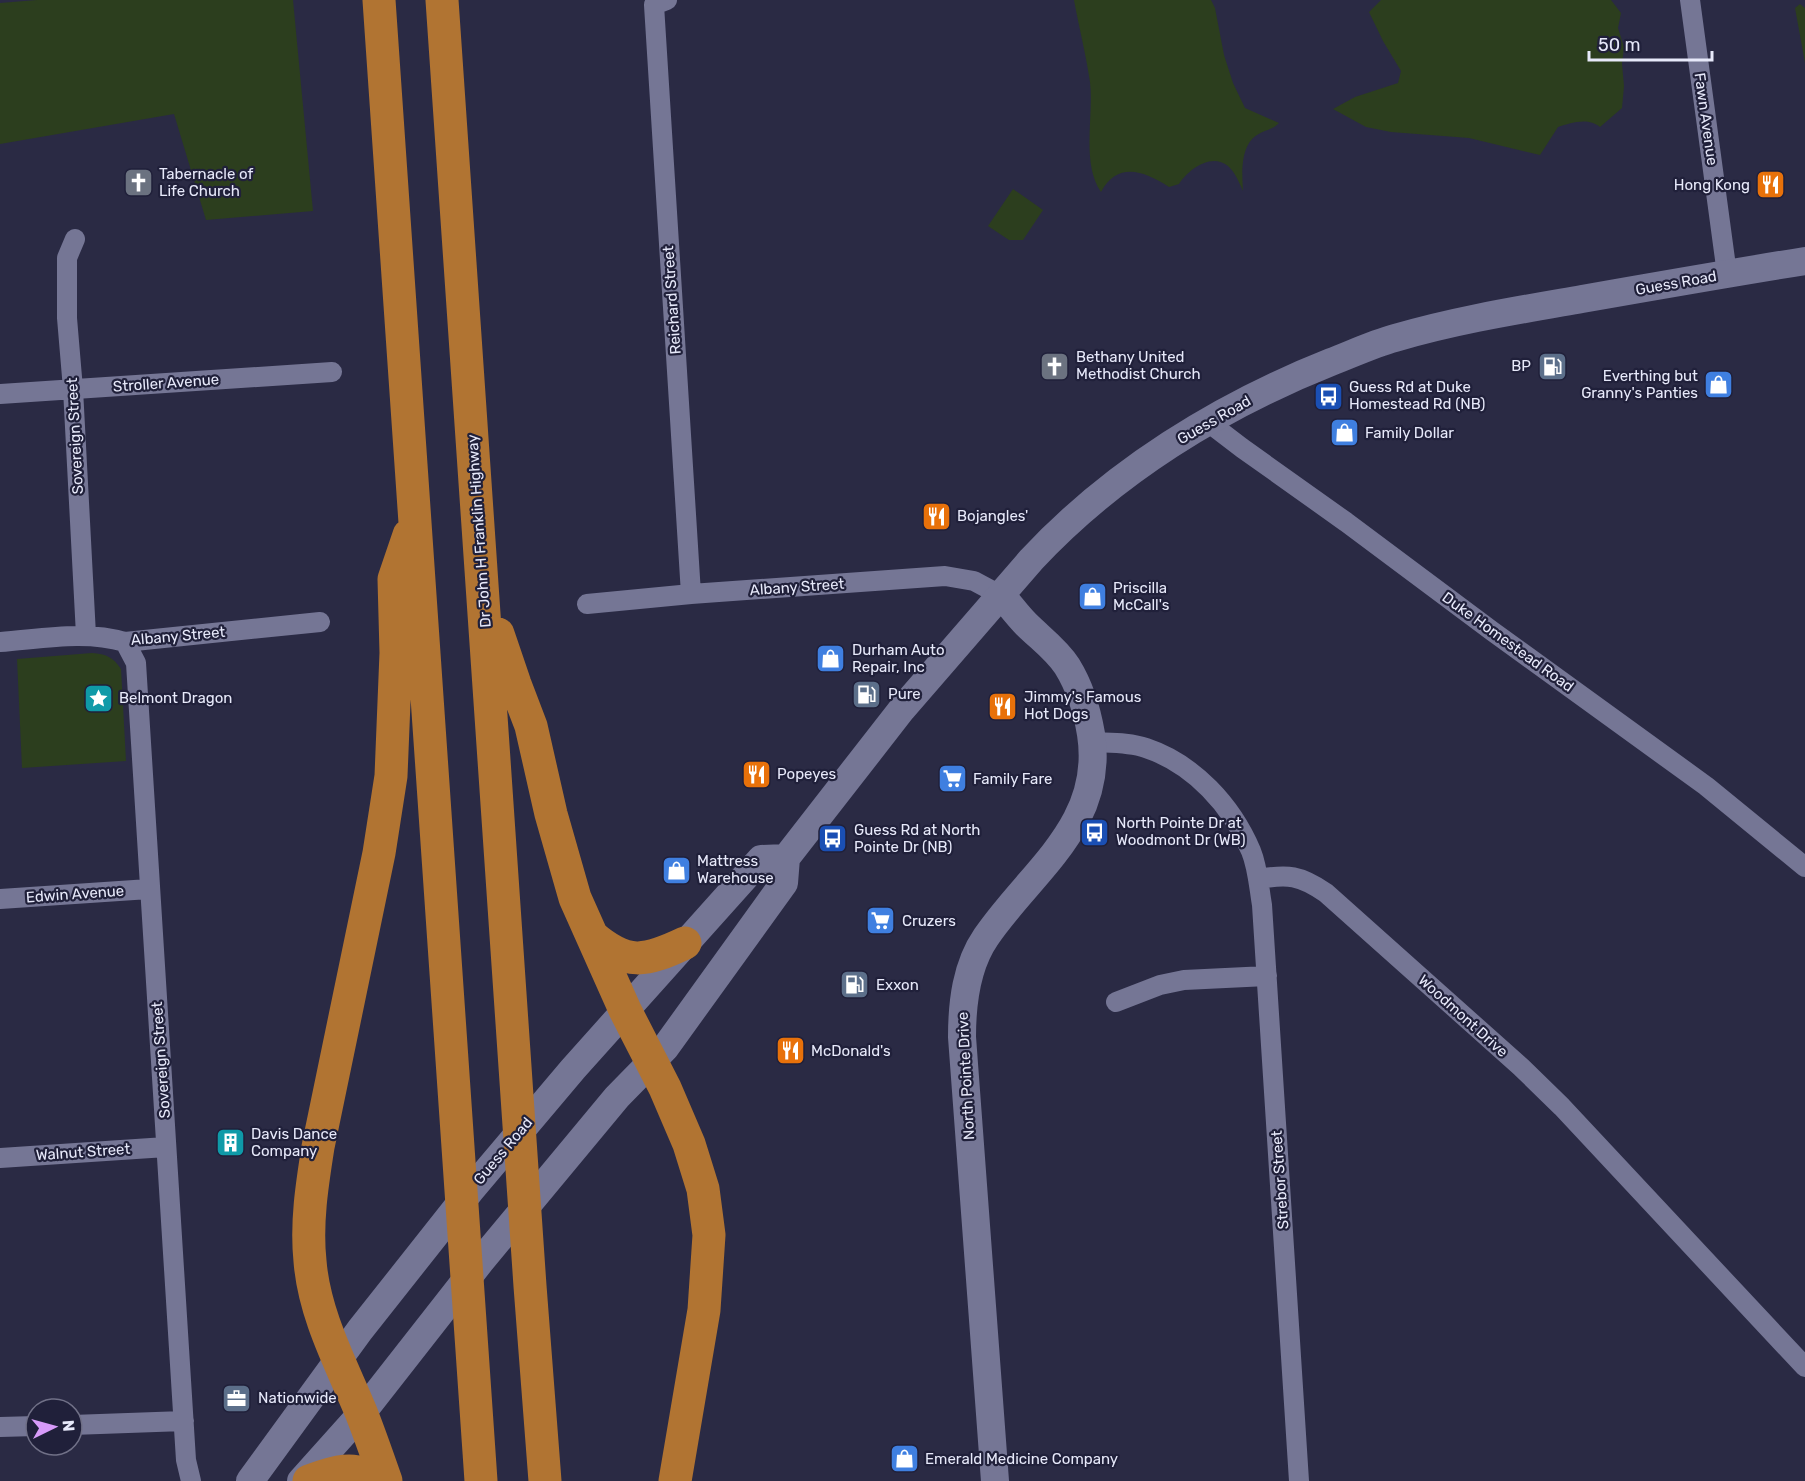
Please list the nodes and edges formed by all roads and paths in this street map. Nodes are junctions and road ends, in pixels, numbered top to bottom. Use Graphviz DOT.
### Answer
graph roads {
  1 [pos="379,0"];
  2 [pos="442,0"];
  3 [pos="1690,0"];
  4 [pos="660,2"];
  5 [pos="75,239"];
  6 [pos="1805,261"];
  7 [pos="1727,274"];
  8 [pos="332,372"];
  9 [pos="73,389"];
  10 [pos="0,394"];
  11 [pos="1208,422"];
  12 [pos="414,519"];
  13 [pos="482,573"];
  14 [pos="691,594"];
  15 [pos="1002,596"];
  16 [pos="587,604"];
  17 [pos="320,622"];
  18 [pos="86,635"];
  19 [pos="0,642"];
  20 [pos="125,642"];
  21 [pos="1092,742"];
  22 [pos="786,858"];
  23 [pos="1805,867"];
  24 [pos="1258,879"];
  25 [pos="149,889"];
  26 [pos="0,899"];
  27 [pos="592,936"];
  28 [pos="685,943"];
  29 [pos="1267,976"];
  30 [pos="1116,1002"];
  31 [pos="625,1010"];
  32 [pos="652,1061"];
  33 [pos="166,1147"];
  34 [pos="0,1158"];
  35 [pos="338,1359"];
  36 [pos="1805,1368"];
  37 [pos="361,1414"];
  38 [pos="184,1421"];
  39 [pos="84,1425"];
  40 [pos="24,1426"];
  41 [pos="0,1427"];
  42 [pos="191,1481"];
  43 [pos="250,1481"];
  44 [pos="301,1481"];
  45 [pos="309,1481"];
  46 [pos="375,1481"];
  47 [pos="386,1481"];
  48 [pos="481,1481"];
  49 [pos="545,1481"];
  50 [pos="675,1481"];
  51 [pos="995,1481"];
  52 [pos="1299,1481"];
  1 -- 12 [label="highway"];
  2 -- 13 [label="highway, Dr John H Franklin Highway"];
  3 -- 7 [label="street, Fawn Avenue"];
  4 -- 14 [label="street, Reichard Street"];
  5 -- 9 [label="street, Sovereign Street"];
  6 -- 7 [label="main road, Guess Road"];
  7 -- 11 [label="main road, Guess Road"];
  8 -- 9 [label="street, Stroller Avenue"];
  9 -- 10 [label="street, Stroller Avenue"];
  9 -- 18 [label="street, Sovereign Street"];
  11 -- 15 [label="main road, Guess Road"];
  11 -- 23 [label="street, Duke Homestead Road"];
  12 -- 35 [label="highway"];
  12 -- 48 [label="highway"];
  13 -- 27 [label="highway"];
  13 -- 49 [label="highway, Dr John H Franklin Highway"];
  14 -- 15 [label="street, Albany Street"];
  14 -- 16 [label="street, Albany Street"];
  15 -- 21 [label="main road, North Pointe Drive"];
  15 -- 22 [label="main road, Guess Road"];
  17 -- 20 [label="street, Albany Street"];
  18 -- 19 [label="street, Albany Street"];
  18 -- 20 [label="street, Albany Street"];
  20 -- 25 [label="street, Sovereign Street"];
  21 -- 24 [label="street"];
  21 -- 51 [label="main road, North Pointe Drive"];
  22 -- 28 [label="main road, Guess Road"];
  22 -- 32 [label="main road, Guess Road"];
  24 -- 29 [label="street, Strebor Street"];
  24 -- 36 [label="street, Woodmont Drive"];
  25 -- 26 [label="street, Edwin Avenue"];
  25 -- 33 [label="street, Sovereign Street"];
  27 -- 28 [label="highway"];
  27 -- 31 [label="highway"];
  28 -- 31 [label="main road, Guess Road"];
  29 -- 30 [label="street"];
  29 -- 52 [label="street, Strebor Street"];
  31 -- 32 [label="highway"];
  31 -- 35 [label="main road, Guess Road"];
  32 -- 37 [label="main road, Guess Road"];
  32 -- 50 [label="highway"];
  33 -- 34 [label="street, Walnut Street"];
  33 -- 38 [label="street, Sovereign Street"];
  35 -- 37 [label="highway"];
  35 -- 43 [label="main road, Guess Road"];
  37 -- 44 [label="main road, Guess Road"];
  37 -- 47 [label="highway"];
  38 -- 39 [label="street"];
  38 -- 42 [label="street, Sovereign Street"];
  40 -- 41 [label="street"];
  45 -- 46 [label="highway"];
}
